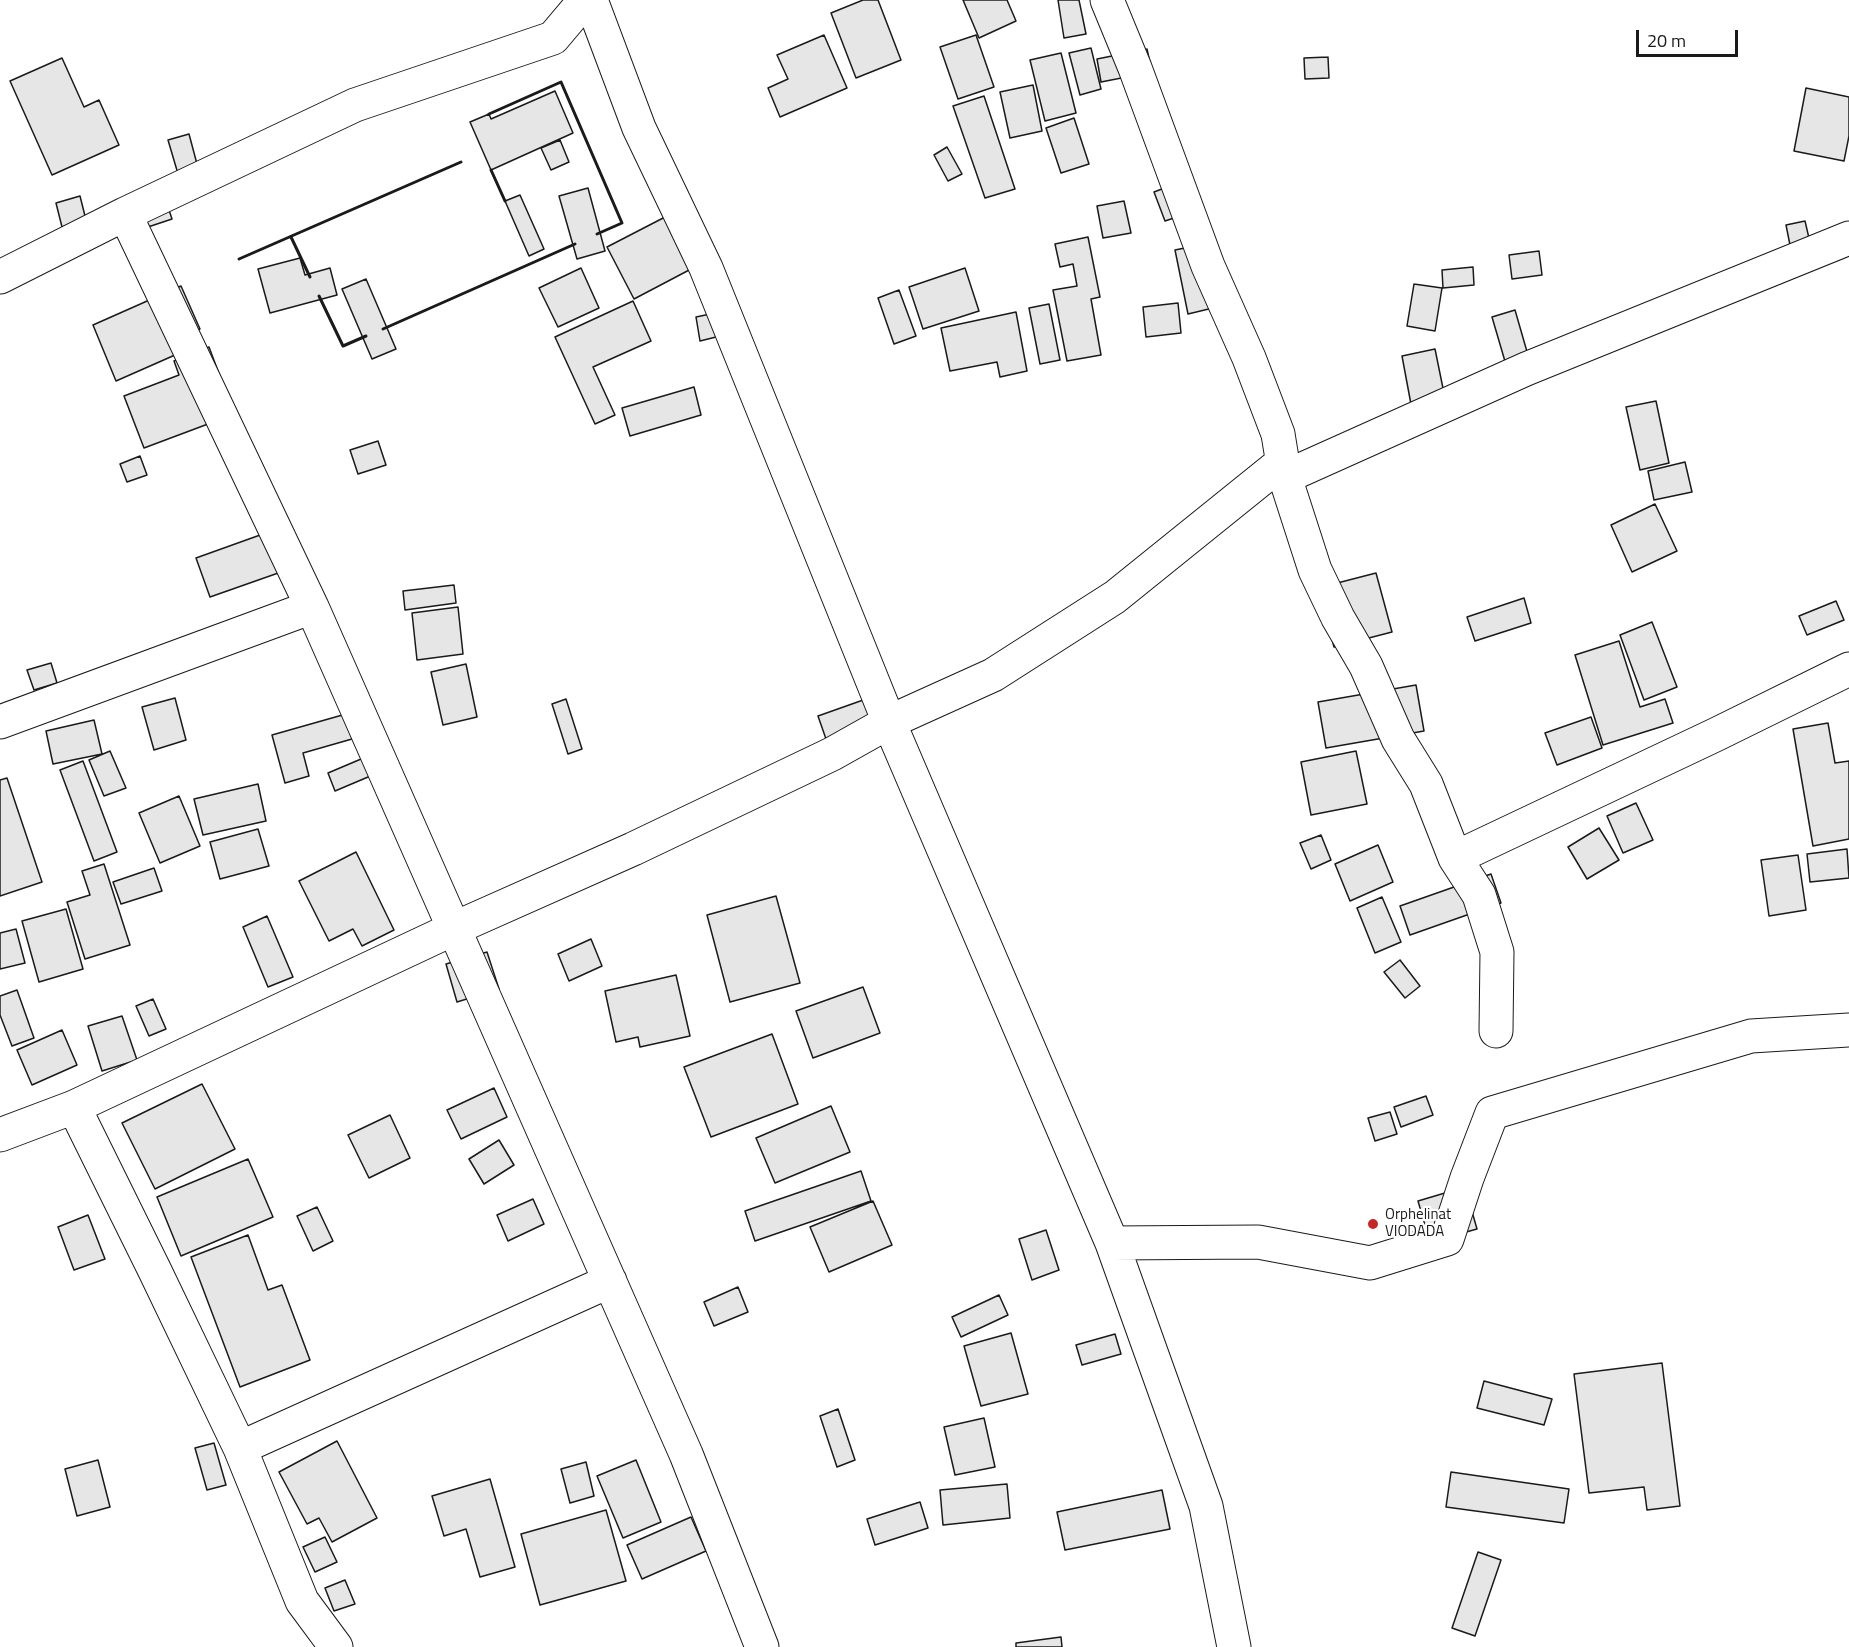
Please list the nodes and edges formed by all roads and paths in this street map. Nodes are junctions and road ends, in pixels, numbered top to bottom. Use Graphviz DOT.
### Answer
graph roads {
  1 [pos="585,0"];
  2 [pos="591,0"];
  3 [pos="1107,0"];
  4 [pos="125,214"];
  5 [pos="1849,238"];
  6 [pos="0,277"];
  7 [pos="1285,477"];
  8 [pos="312,607"];
  9 [pos="1849,669"];
  10 [pos="0,722"];
  11 [pos="889,722"];
  12 [pos="1455,858"];
  13 [pos="453,929"];
  14 [pos="1849,1030"];
  15 [pos="1496,1031"];
  16 [pos="74,1107"];
  17 [pos="0,1135"];
  18 [pos="1112,1243"];
  19 [pos="610,1281"];
  20 [pos="240,1448"];
  21 [pos="336,1647"];
  22 [pos="762,1647"];
  23 [pos="1234,1647"];
  1 -- 4 [label="street"];
  2 -- 11 [label="street"];
  3 -- 7 [label="street"];
  4 -- 6 [label="street"];
  4 -- 8 [label="street"];
  5 -- 7 [label="street"];
  7 -- 11 [label="street"];
  7 -- 12 [label="street"];
  8 -- 10 [label="street"];
  8 -- 13 [label="street"];
  9 -- 12 [label="street"];
  11 -- 13 [label="street"];
  11 -- 18 [label="street"];
  12 -- 15 [label="street"];
  13 -- 16 [label="street"];
  13 -- 19 [label="street"];
  14 -- 18 [label="street"];
  16 -- 17 [label="street"];
  16 -- 20 [label="street"];
  18 -- 23 [label="street"];
  19 -- 20 [label="street"];
  19 -- 22 [label="street"];
  20 -- 21 [label="street"];
}
